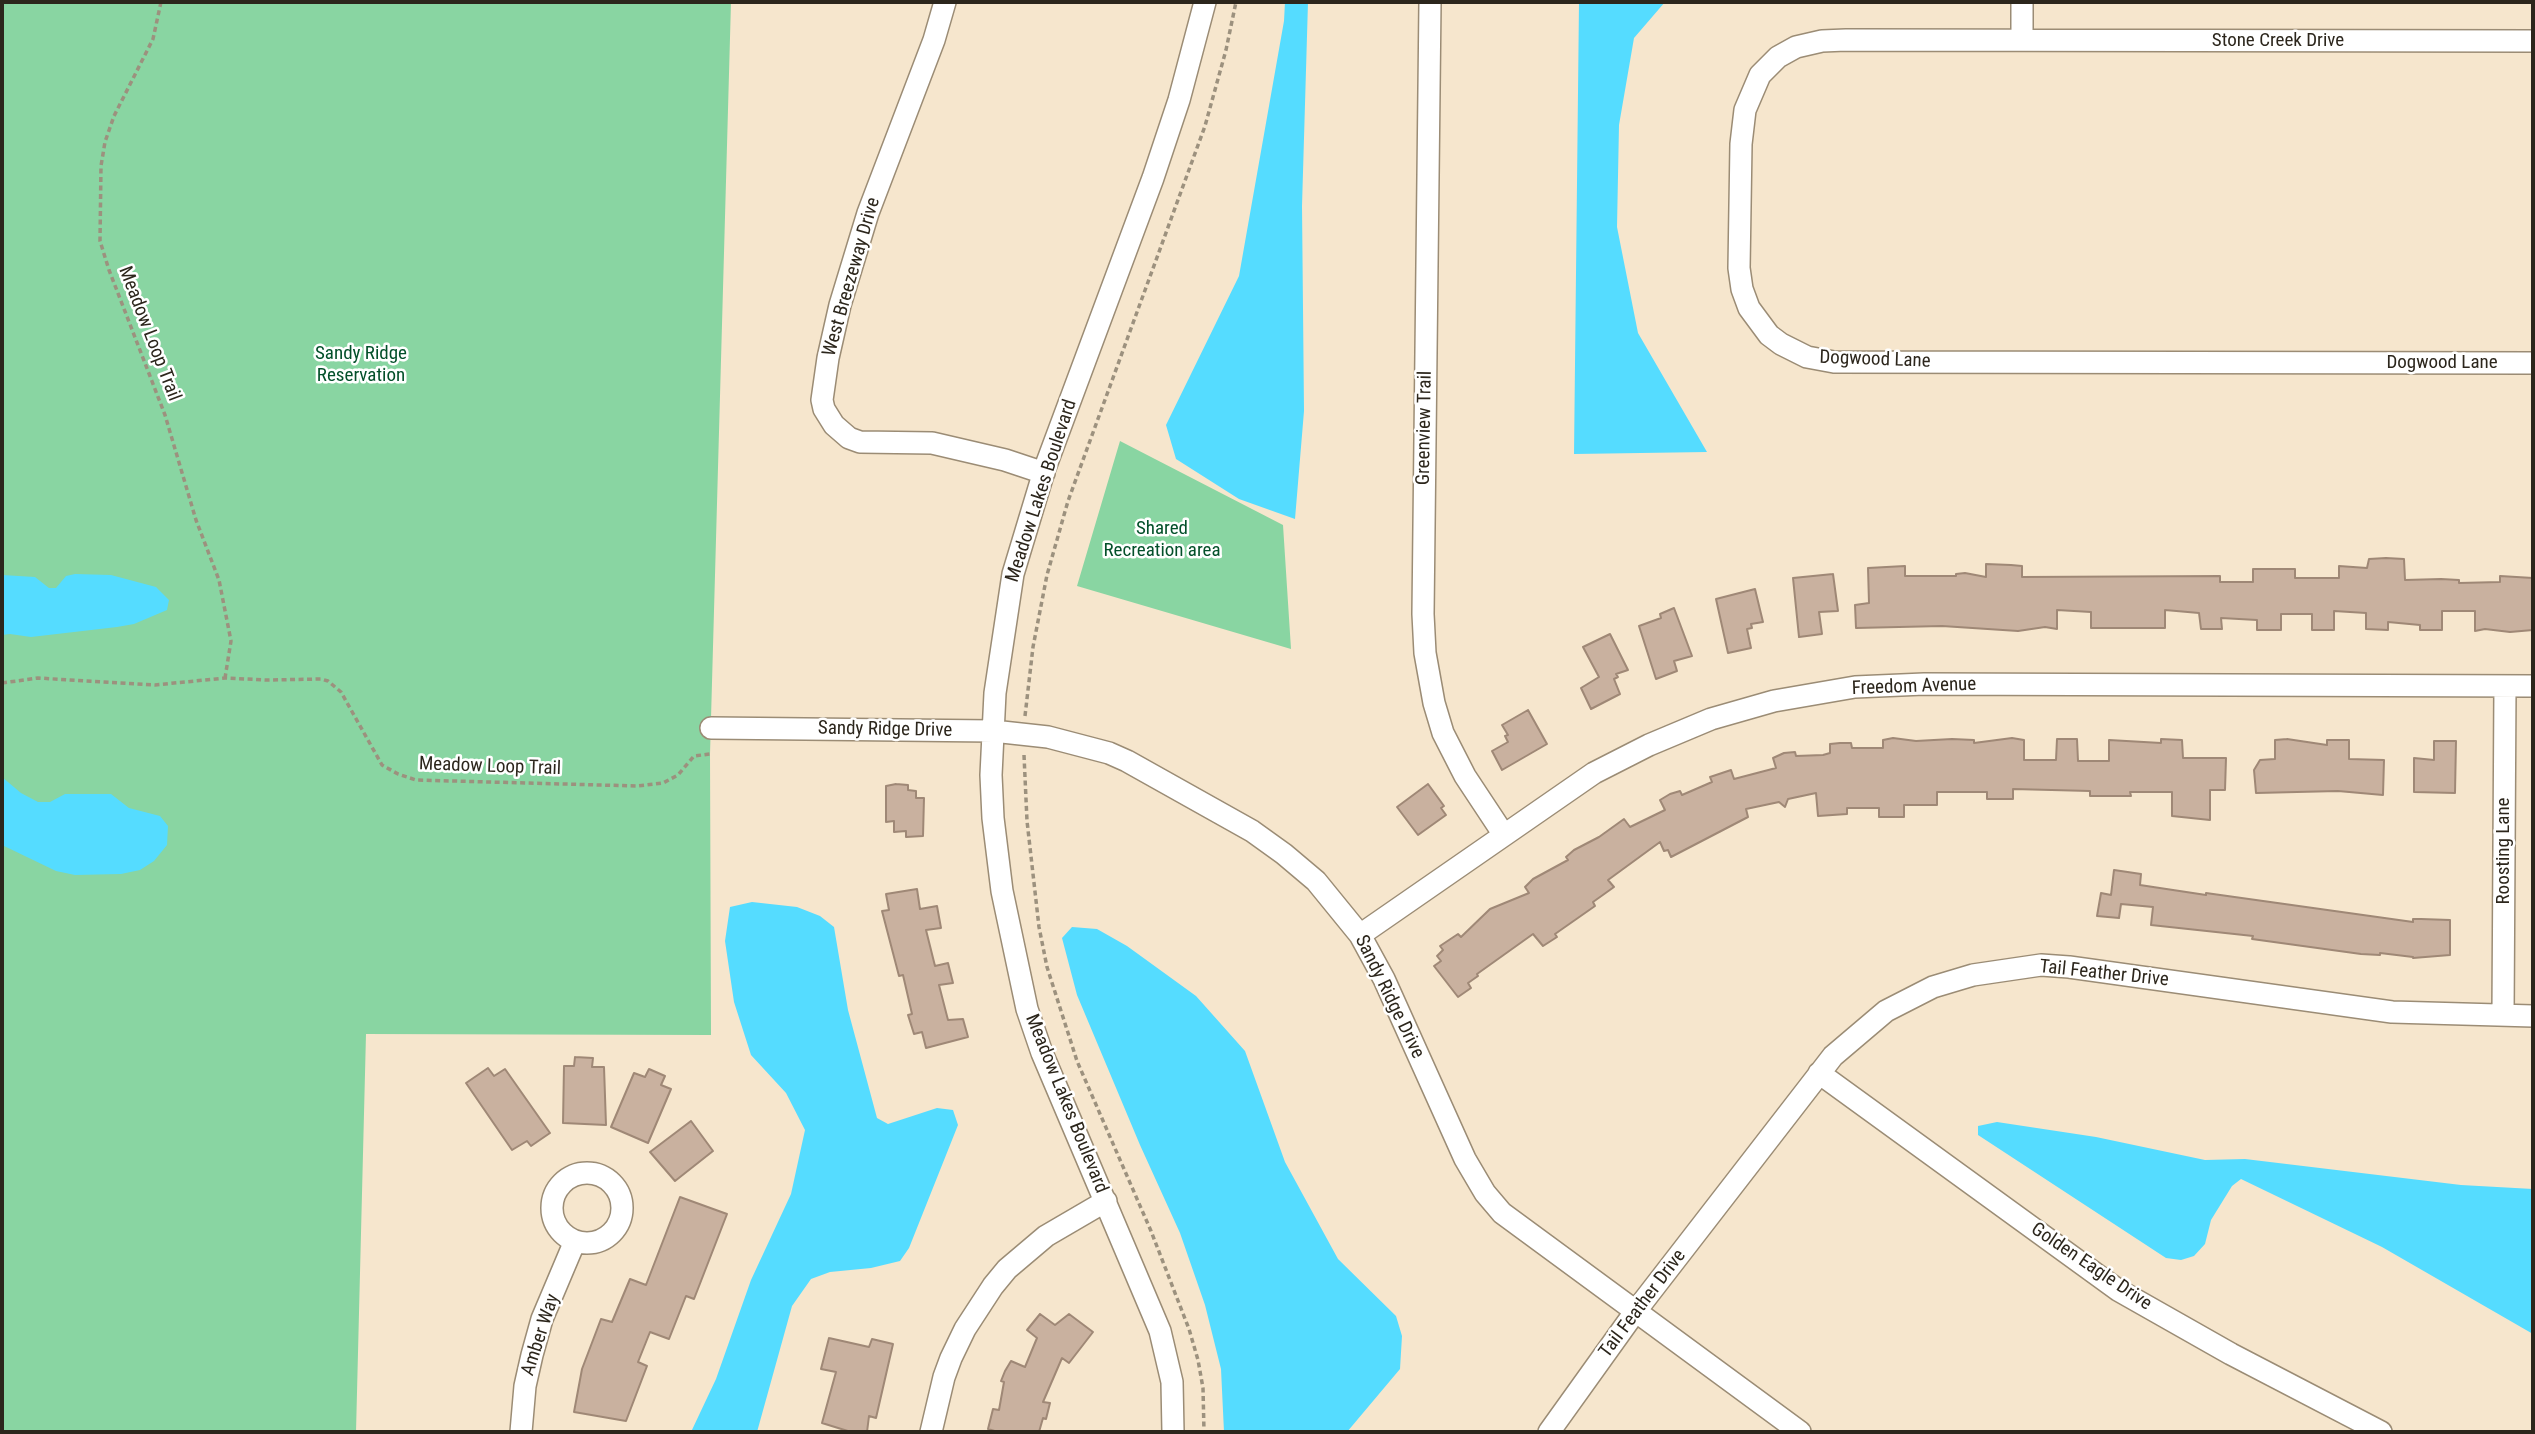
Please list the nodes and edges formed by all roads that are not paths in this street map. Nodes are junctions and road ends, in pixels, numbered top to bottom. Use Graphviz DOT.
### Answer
graph roads {
  1 [pos="945,2"];
  2 [pos="1205,2"];
  3 [pos="1430,2"];
  4 [pos="2022,2"];
  5 [pos="2022,39"];
  6 [pos="2533,41"];
  7 [pos="2533,363"];
  8 [pos="1044,473"];
  9 [pos="2505,686"];
  10 [pos="2533,686"];
  11 [pos="711,729"];
  12 [pos="993,731"];
  13 [pos="1504,835"];
  14 [pos="1360,936"];
  15 [pos="2503,1015"];
  16 [pos="2533,1016"];
  17 [pos="1819,1073"];
  18 [pos="1106,1201"];
  19 [pos="575,1241"];
  20 [pos="1634,1312"];
  21 [pos="521,1432"];
  22 [pos="931,1432"];
  23 [pos="1173,1432"];
  24 [pos="1549,1432"];
  25 [pos="1800,1432"];
  26 [pos="2381,1432"];
  1 -- 8 [label="street, West Breezeway Drive"];
  2 -- 8 [label="street, Meadow Lakes Boulevard"];
  3 -- 13 [label="street, Greenview Trail"];
  4 -- 5 [label="street"];
  5 -- 6 [label="street, Stone Creek Drive"];
  5 -- 7 [label="street, Dogwood Lane"];
  8 -- 12 [label="street, Meadow Lakes Boulevard"];
  9 -- 10 [label="street, Freedom Avenue"];
  9 -- 13 [label="street, Freedom Avenue"];
  9 -- 15 [label="street, Roosting Lane"];
  11 -- 12 [label="street, Sandy Ridge Drive"];
  12 -- 14 [label="street, Sandy Ridge Drive"];
  12 -- 18 [label="street, Meadow Lakes Boulevard"];
  13 -- 14 [label="street, Freedom Avenue"];
  14 -- 20 [label="street, Sandy Ridge Drive"];
  15 -- 16 [label="street, Tail Feather Drive"];
  15 -- 17 [label="street, Tail Feather Drive"];
  17 -- 20 [label="street, Tail Feather Drive"];
  17 -- 26 [label="street, Golden Eagle Drive"];
  18 -- 22 [label="street"];
  18 -- 23 [label="street, Meadow Lakes Boulevard"];
  19 -- 21 [label="street, Amber Way"];
  20 -- 24 [label="street, Tail Feather Drive"];
  20 -- 25 [label="street, Sandy Ridge Drive"];
}
